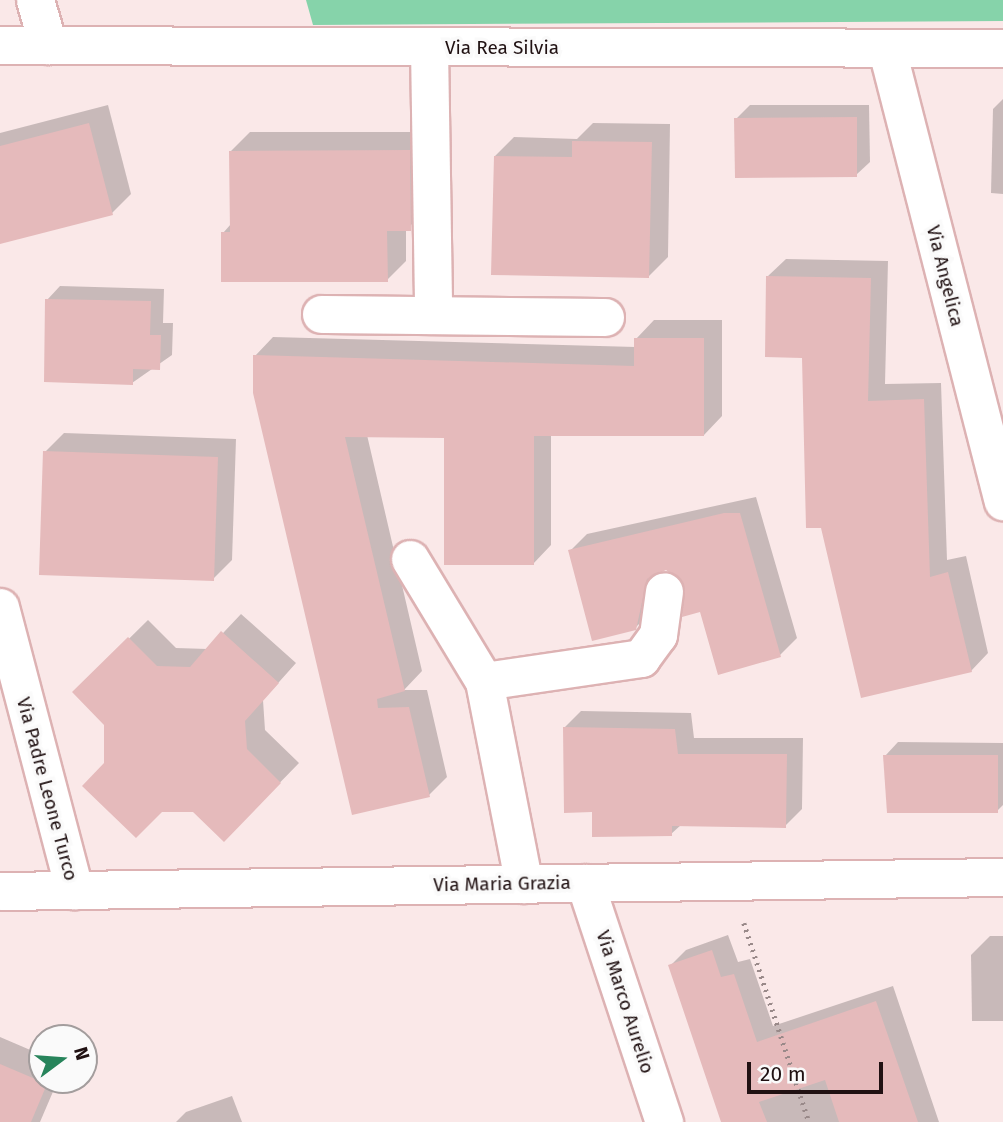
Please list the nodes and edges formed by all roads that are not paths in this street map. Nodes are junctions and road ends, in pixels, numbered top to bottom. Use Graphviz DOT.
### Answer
graph roads {
  1 [pos="35,0"];
  2 [pos="0,45"];
  3 [pos="48,45"];
  4 [pos="429,47"];
  5 [pos="1003,48"];
  6 [pos="887,50"];
  7 [pos="321,314"];
  8 [pos="433,315"];
  9 [pos="605,317"];
  10 [pos="1003,501"];
  11 [pos="410,559"];
  12 [pos="664,592"];
  13 [pos="0,607"];
  14 [pos="484,681"];
  15 [pos="1003,877"];
  16 [pos="585,883"];
  17 [pos="524,884"];
  18 [pos="74,890"];
  19 [pos="0,891"];
  20 [pos="664,1122"];
  1 -- 3 [label="street"];
  2 -- 3 [label="street, Via Rea Silvia"];
  3 -- 4 [label="street, Via Rea Silvia"];
  4 -- 6 [label="street, Via Rea Silvia"];
  4 -- 8 [label="street"];
  5 -- 6 [label="street, Via Rea Silvia"];
  6 -- 10 [label="street, Via Angelica"];
  7 -- 8 [label="street"];
  8 -- 9 [label="street"];
  11 -- 14 [label="street"];
  12 -- 14 [label="street"];
  13 -- 18 [label="street, Via Padre Leone Turco"];
  14 -- 17 [label="street"];
  15 -- 16 [label="street, Via Maria Grazia"];
  16 -- 17 [label="street, Via Maria Grazia"];
  16 -- 20 [label="street, Via Marco Aurelio"];
  17 -- 18 [label="street, Via Maria Grazia"];
  18 -- 19 [label="street, Via Maria Grazia"];
}
